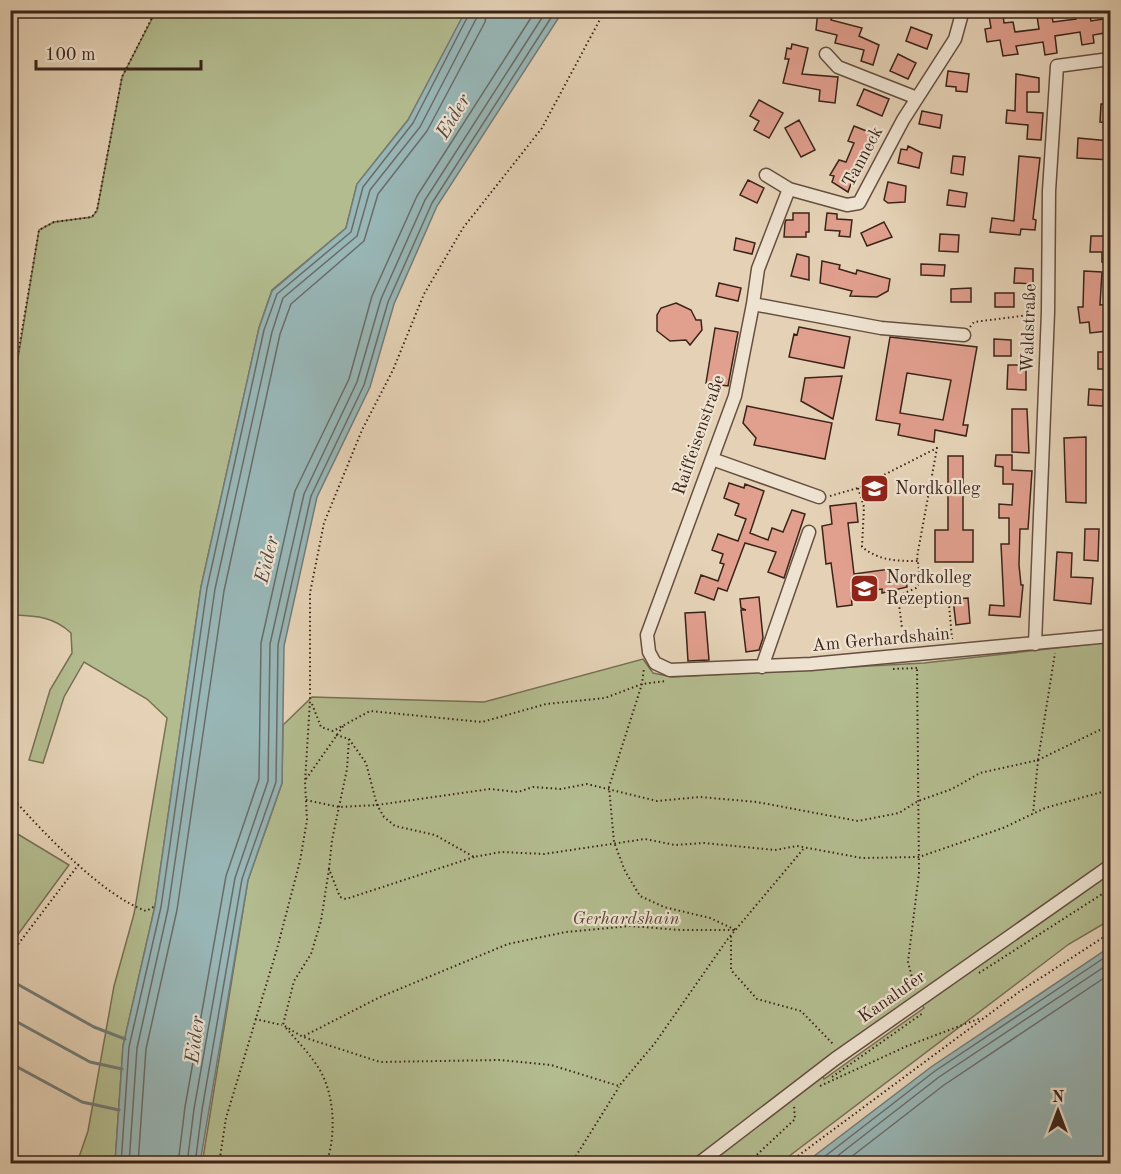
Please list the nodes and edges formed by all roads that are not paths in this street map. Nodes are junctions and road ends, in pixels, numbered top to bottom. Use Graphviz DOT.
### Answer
graph roads {
  1 [pos="963,10"];
  2 [pos="826,54"];
  3 [pos="1110,59"];
  4 [pos="917,98"];
  5 [pos="766,175"];
  6 [pos="789,189"];
  7 [pos="753,304"];
  8 [pos="964,335"];
  9 [pos="712,459"];
  10 [pos="819,497"];
  11 [pos="809,532"];
  12 [pos="1110,636"];
  13 [pos="1035,644"];
  14 [pos="655,663"];
  15 [pos="762,667"];
  16 [pos="1110,866"];
  17 [pos="698,1164"];
  1 -- 4 [label="street, Tanneck"];
  2 -- 4 [label="street"];
  3 -- 13 [label="street, Waldstraße"];
  4 -- 6 [label="street, Tanneck"];
  5 -- 6 [label="street, Tanneck"];
  6 -- 7 [label="street"];
  7 -- 8 [label="street"];
  7 -- 9 [label="street, Raiffeisenstraße"];
  9 -- 10 [label="street"];
  9 -- 14 [label="street, Raiffeisenstraße"];
  11 -- 15 [label="street"];
  12 -- 13 [label="street, Am Gerhardshain"];
  13 -- 15 [label="street, Am Gerhardshain"];
  14 -- 15 [label="street, Am Gerhardshain"];
  16 -- 17 [label="street, Kanalufer"];
}
